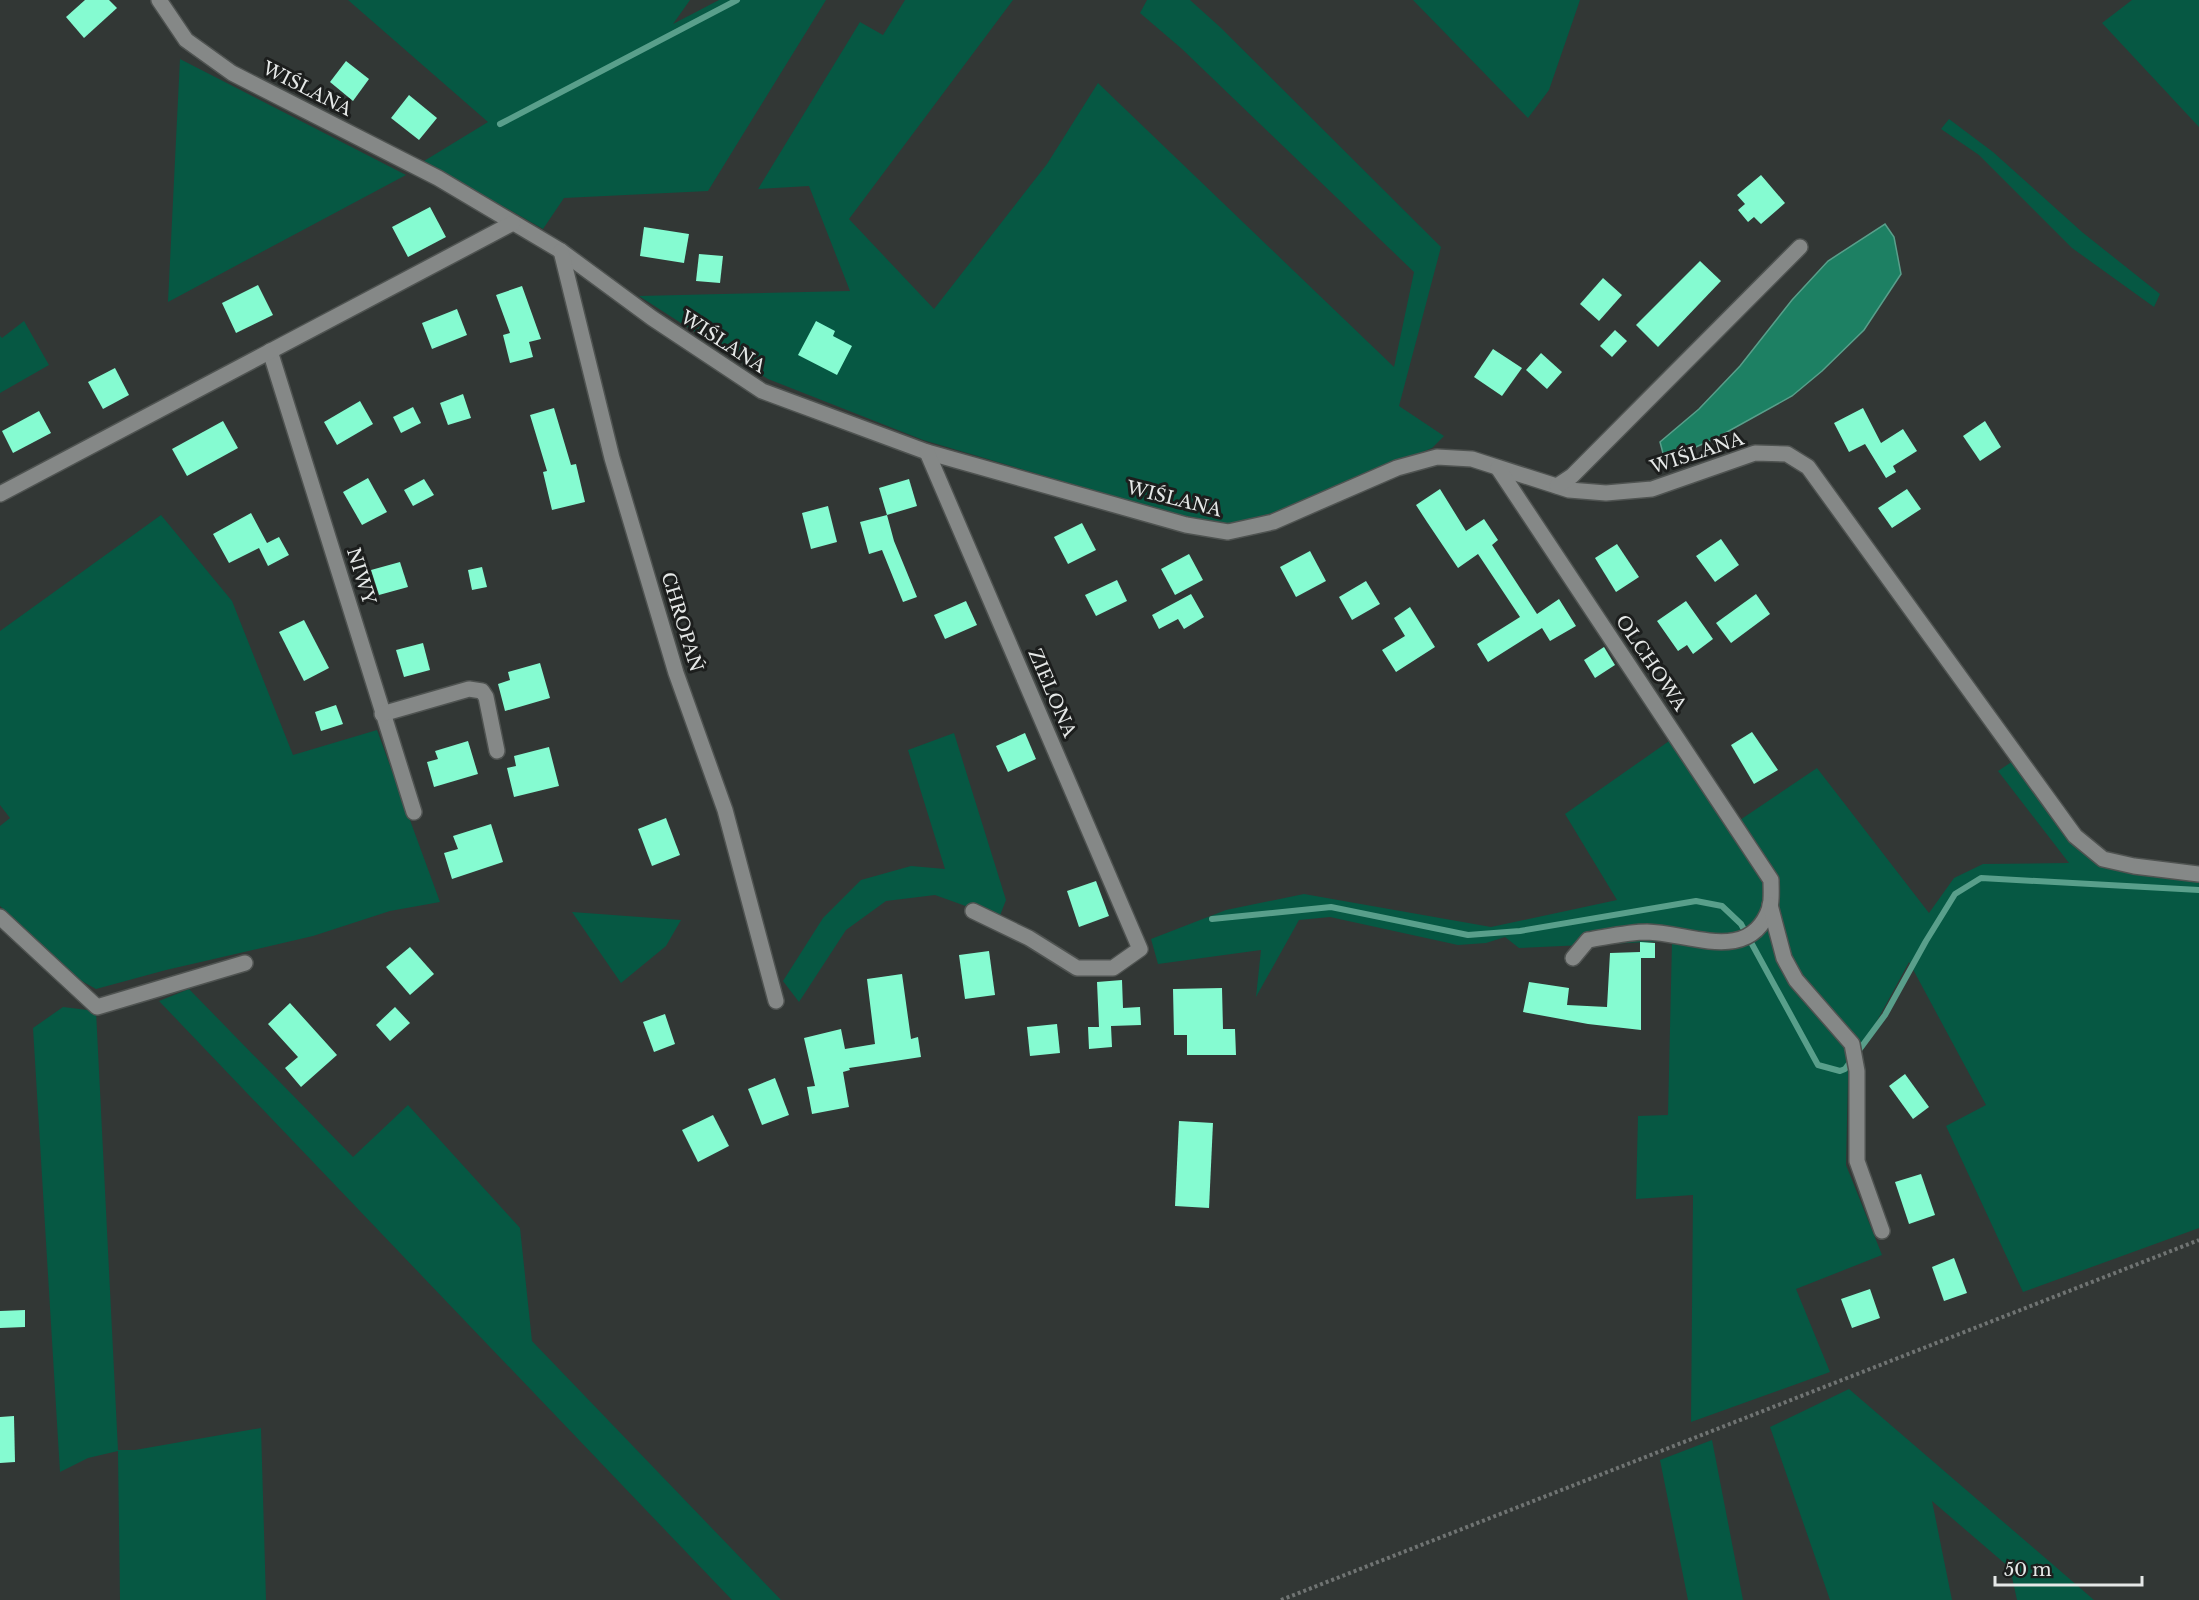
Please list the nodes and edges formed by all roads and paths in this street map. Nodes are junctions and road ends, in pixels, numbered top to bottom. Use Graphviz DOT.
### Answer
graph roads {
  1 [pos="159,0"];
  2 [pos="513,223"];
  3 [pos="1800,247"];
  4 [pos="561,251"];
  5 [pos="270,351"];
  6 [pos="927,452"];
  7 [pos="1498,468"];
  8 [pos="1557,486"];
  9 [pos="0,494"];
  10 [pos="382,714"];
  11 [pos="497,751"];
  12 [pos="414,812"];
  13 [pos="2199,874"];
  14 [pos="1770,905"];
  15 [pos="973,911"];
  16 [pos="0,917"];
  17 [pos="1573,958"];
  18 [pos="245,963"];
  19 [pos="776,1001"];
  20 [pos="1882,1231"];
  21 [pos="2199,1240"];
  22 [pos="1281,1600"];
  1 -- 2 [label="street, WIŚLANA"];
  2 -- 4 [label="street, WIŚLANA"];
  2 -- 5 [label="street"];
  3 -- 8 [label="street"];
  4 -- 6 [label="street, WIŚLANA"];
  4 -- 19 [label="street, CHROPAŃ"];
  5 -- 9 [label="street"];
  5 -- 10 [label="street, NIWY"];
  6 -- 7 [label="street, WIŚLANA"];
  6 -- 15 [label="street, ZIELONA"];
  7 -- 8 [label="street, WIŚLANA"];
  7 -- 14 [label="street, OLCHOWA"];
  8 -- 13 [label="street, WIŚLANA"];
  10 -- 11 [label="street"];
  10 -- 12 [label="street, NIWY"];
  14 -- 17 [label="street"];
  14 -- 20 [label="street"];
  16 -- 18 [label="street"];
  21 -- 22 [label="path"];
}
